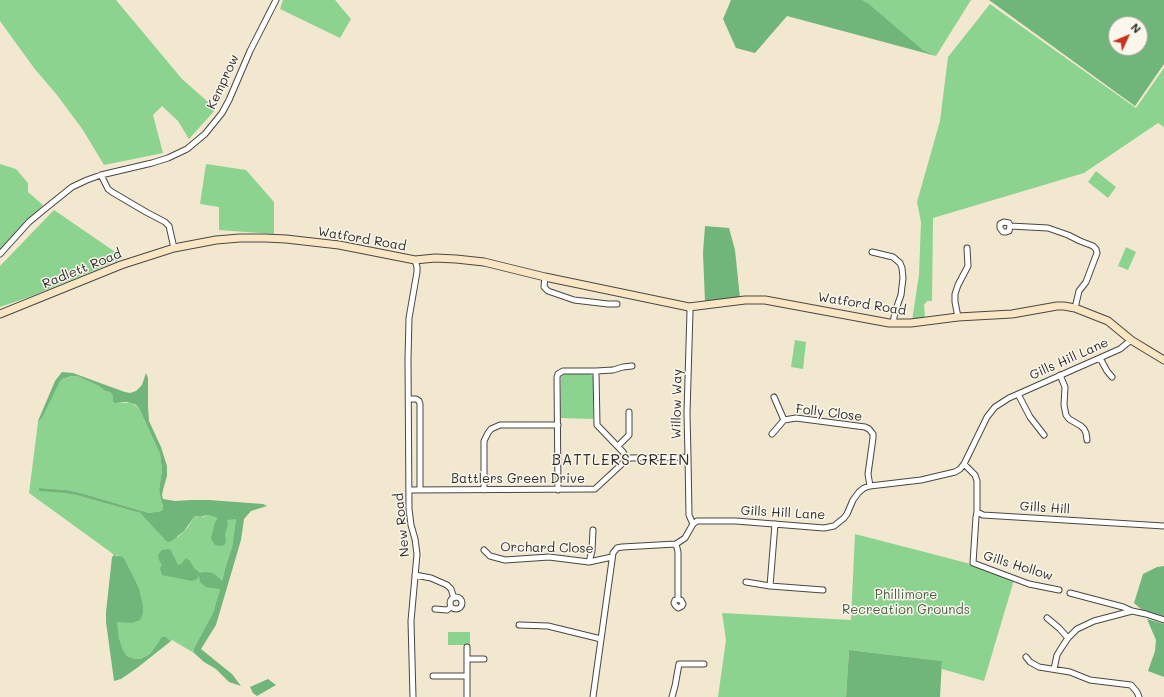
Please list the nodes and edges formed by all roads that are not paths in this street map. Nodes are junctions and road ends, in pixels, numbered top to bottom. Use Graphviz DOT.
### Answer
graph roads {
  1 [pos="276,0"];
  2 [pos="101,175"];
  3 [pos="1010,226"];
  4 [pos="174,248"];
  5 [pos="967,248"];
  6 [pos="872,252"];
  7 [pos="0,254"];
  8 [pos="415,260"];
  9 [pos="545,277"];
  10 [pos="617,304"];
  11 [pos="689,307"];
  12 [pos="1075,308"];
  13 [pos="0,314"];
  14 [pos="958,316"];
  15 [pos="893,323"];
  16 [pos="1131,340"];
  17 [pos="1100,358"];
  18 [pos="1164,360"];
  19 [pos="632,366"];
  20 [pos="596,372"];
  21 [pos="1060,375"];
  22 [pos="1112,377"];
  23 [pos="1018,394"];
  24 [pos="774,397"];
  25 [pos="409,399"];
  26 [pos="629,412"];
  27 [pos="784,420"];
  28 [pos="558,425"];
  29 [pos="772,434"];
  30 [pos="1044,435"];
  31 [pos="1087,440"];
  32 [pos="618,446"];
  33 [pos="688,457"];
  34 [pos="627,459"];
  35 [pos="964,464"];
  36 [pos="870,486"];
  37 [pos="409,490"];
  38 [pos="420,490"];
  39 [pos="484,490"];
  40 [pos="558,490"];
  41 [pos="978,512"];
  42 [pos="693,524"];
  43 [pos="775,524"];
  44 [pos="1164,526"];
  45 [pos="593,530"];
  46 [pos="676,544"];
  47 [pos="484,550"];
  48 [pos="612,557"];
  49 [pos="589,562"];
  50 [pos="415,575"];
  51 [pos="746,582"];
  52 [pos="770,586"];
  53 [pos="822,590"];
  54 [pos="1059,590"];
  55 [pos="1070,593"];
  56 [pos="454,598"];
  57 [pos="678,599"];
  58 [pos="451,607"];
  59 [pos="435,609"];
  60 [pos="1132,611"];
  61 [pos="1047,618"];
  62 [pos="1164,620"];
  63 [pos="519,625"];
  64 [pos="1068,638"];
  65 [pos="601,639"];
  66 [pos="468,647"];
  67 [pos="1026,657"];
  68 [pos="468,659"];
  69 [pos="484,659"];
  70 [pos="704,664"];
  71 [pos="1054,669"];
  72 [pos="433,676"];
  73 [pos="467,676"];
  74 [pos="413,697"];
  75 [pos="467,697"];
  76 [pos="593,697"];
  77 [pos="672,697"];
  78 [pos="1139,697"];
  1 -- 2 [label="street, Kemprow"];
  2 -- 4 [label="street"];
  2 -- 7 [label="street, Kemprow"];
  3 -- 12 [label="street"];
  4 -- 8 [label="main road, Watford Road"];
  4 -- 13 [label="main road, Radlett Road"];
  5 -- 14 [label="street"];
  6 -- 15 [label="street"];
  8 -- 9 [label="main road, Watford Road"];
  8 -- 25 [label="street, New Road"];
  9 -- 10 [label="street"];
  9 -- 11 [label="main road, Watford Road"];
  11 -- 15 [label="main road, Watford Road"];
  11 -- 33 [label="street, Willow Way"];
  12 -- 14 [label="main road, Watford Road"];
  12 -- 16 [label="main road, Watford Road"];
  14 -- 15 [label="main road, Watford Road"];
  16 -- 17 [label="street, Gills Hill Lane"];
  16 -- 18 [label="main road, Watford Road"];
  17 -- 21 [label="street, Gills Hill Lane"];
  17 -- 22 [label="street"];
  19 -- 20 [label="street"];
  20 -- 28 [label="street"];
  20 -- 32 [label="street"];
  21 -- 23 [label="street, Gills Hill Lane"];
  21 -- 31 [label="street"];
  23 -- 30 [label="street"];
  23 -- 35 [label="street, Gills Hill Lane"];
  24 -- 27 [label="street, Folly Close"];
  25 -- 37 [label="street, New Road"];
  25 -- 38 [label="street, New Road"];
  26 -- 32 [label="street"];
  27 -- 29 [label="street, Folly Close"];
  27 -- 36 [label="street, Folly Close"];
  28 -- 39 [label="street"];
  28 -- 40 [label="street"];
  32 -- 34 [label="street"];
  33 -- 34 [label="street"];
  33 -- 42 [label="street, Willow Way"];
  34 -- 40 [label="street, Battlers Green Drive"];
  35 -- 36 [label="street, Gills Hill Lane"];
  35 -- 41 [label="street"];
  36 -- 43 [label="street, Gills Hill Lane"];
  37 -- 38 [label="street, Battlers Green Drive"];
  37 -- 50 [label="street, New Road"];
  38 -- 39 [label="street, Battlers Green Drive"];
  39 -- 40 [label="street, Battlers Green Drive"];
  41 -- 44 [label="street, Gills Hill"];
  41 -- 54 [label="street, Gills Hollow"];
  42 -- 43 [label="street, Gills Hill Lane"];
  42 -- 46 [label="street"];
  43 -- 52 [label="street"];
  45 -- 49 [label="street"];
  46 -- 48 [label="street"];
  46 -- 57 [label="street"];
  47 -- 49 [label="street, Orchard Close"];
  48 -- 49 [label="street, Orchard Close"];
  48 -- 65 [label="street"];
  50 -- 56 [label="street"];
  50 -- 74 [label="street, New Road"];
  51 -- 52 [label="street"];
  52 -- 53 [label="street"];
  55 -- 60 [label="street"];
  56 -- 58 [label="street"];
  56 -- 58 [label="street"];
  58 -- 59 [label="street"];
  60 -- 62 [label="street"];
  60 -- 64 [label="street"];
  61 -- 64 [label="street"];
  63 -- 65 [label="street"];
  64 -- 71 [label="street"];
  65 -- 76 [label="street"];
  66 -- 68 [label="street"];
  67 -- 71 [label="street"];
  68 -- 69 [label="street"];
  68 -- 73 [label="street"];
  70 -- 77 [label="street"];
  71 -- 78 [label="street"];
  72 -- 73 [label="street"];
  73 -- 75 [label="street"];
}
